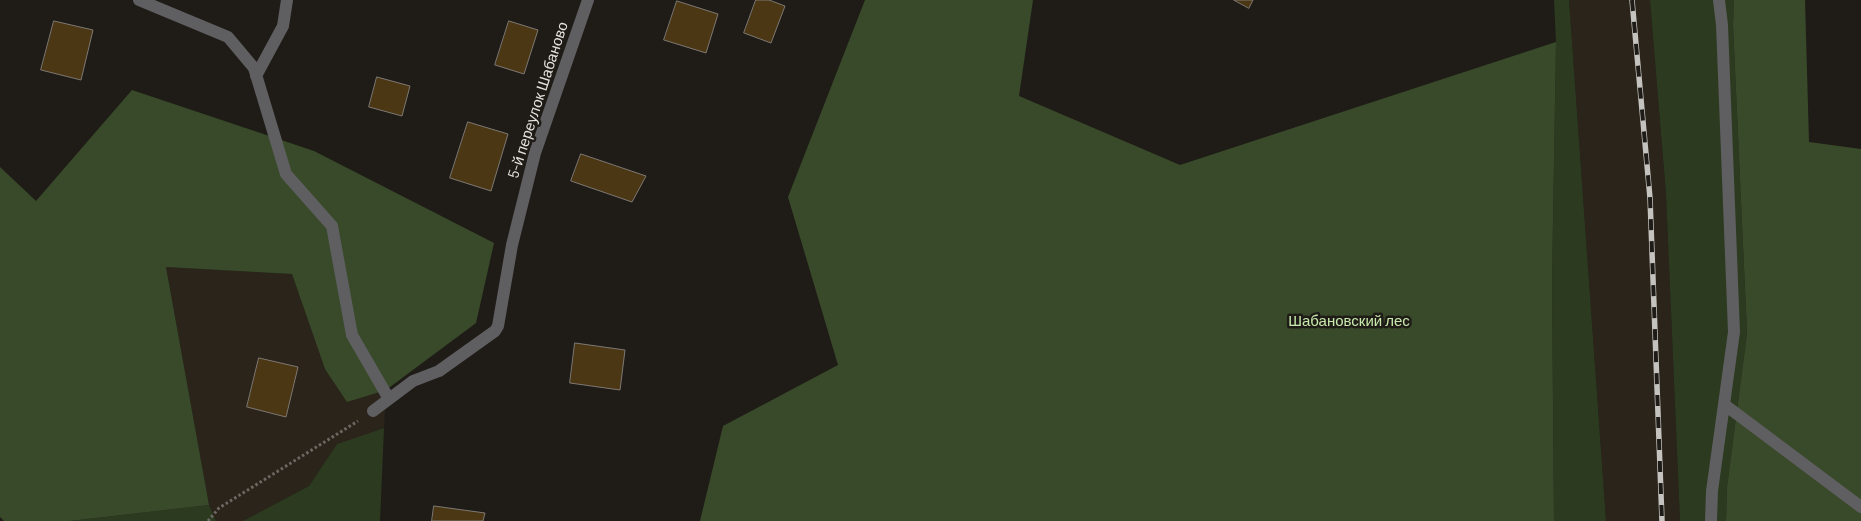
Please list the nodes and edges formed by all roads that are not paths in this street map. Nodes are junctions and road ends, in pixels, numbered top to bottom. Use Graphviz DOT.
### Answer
graph roads {
  1 [pos="139,0"];
  2 [pos="287,0"];
  3 [pos="588,0"];
  4 [pos="1719,0"];
  5 [pos="256,76"];
  6 [pos="389,399"];
  7 [pos="1725,405"];
  8 [pos="373,411"];
  9 [pos="1861,507"];
  10 [pos="1711,521"];
  1 -- 5 [label="street"];
  2 -- 5 [label="street"];
  3 -- 6 [label="street, 5-й переулок Шабаново"];
  4 -- 7 [label="street"];
  5 -- 6 [label="street"];
  6 -- 8 [label="street, 5-й переулок Шабаново"];
  7 -- 9 [label="street"];
  7 -- 10 [label="street"];
}
